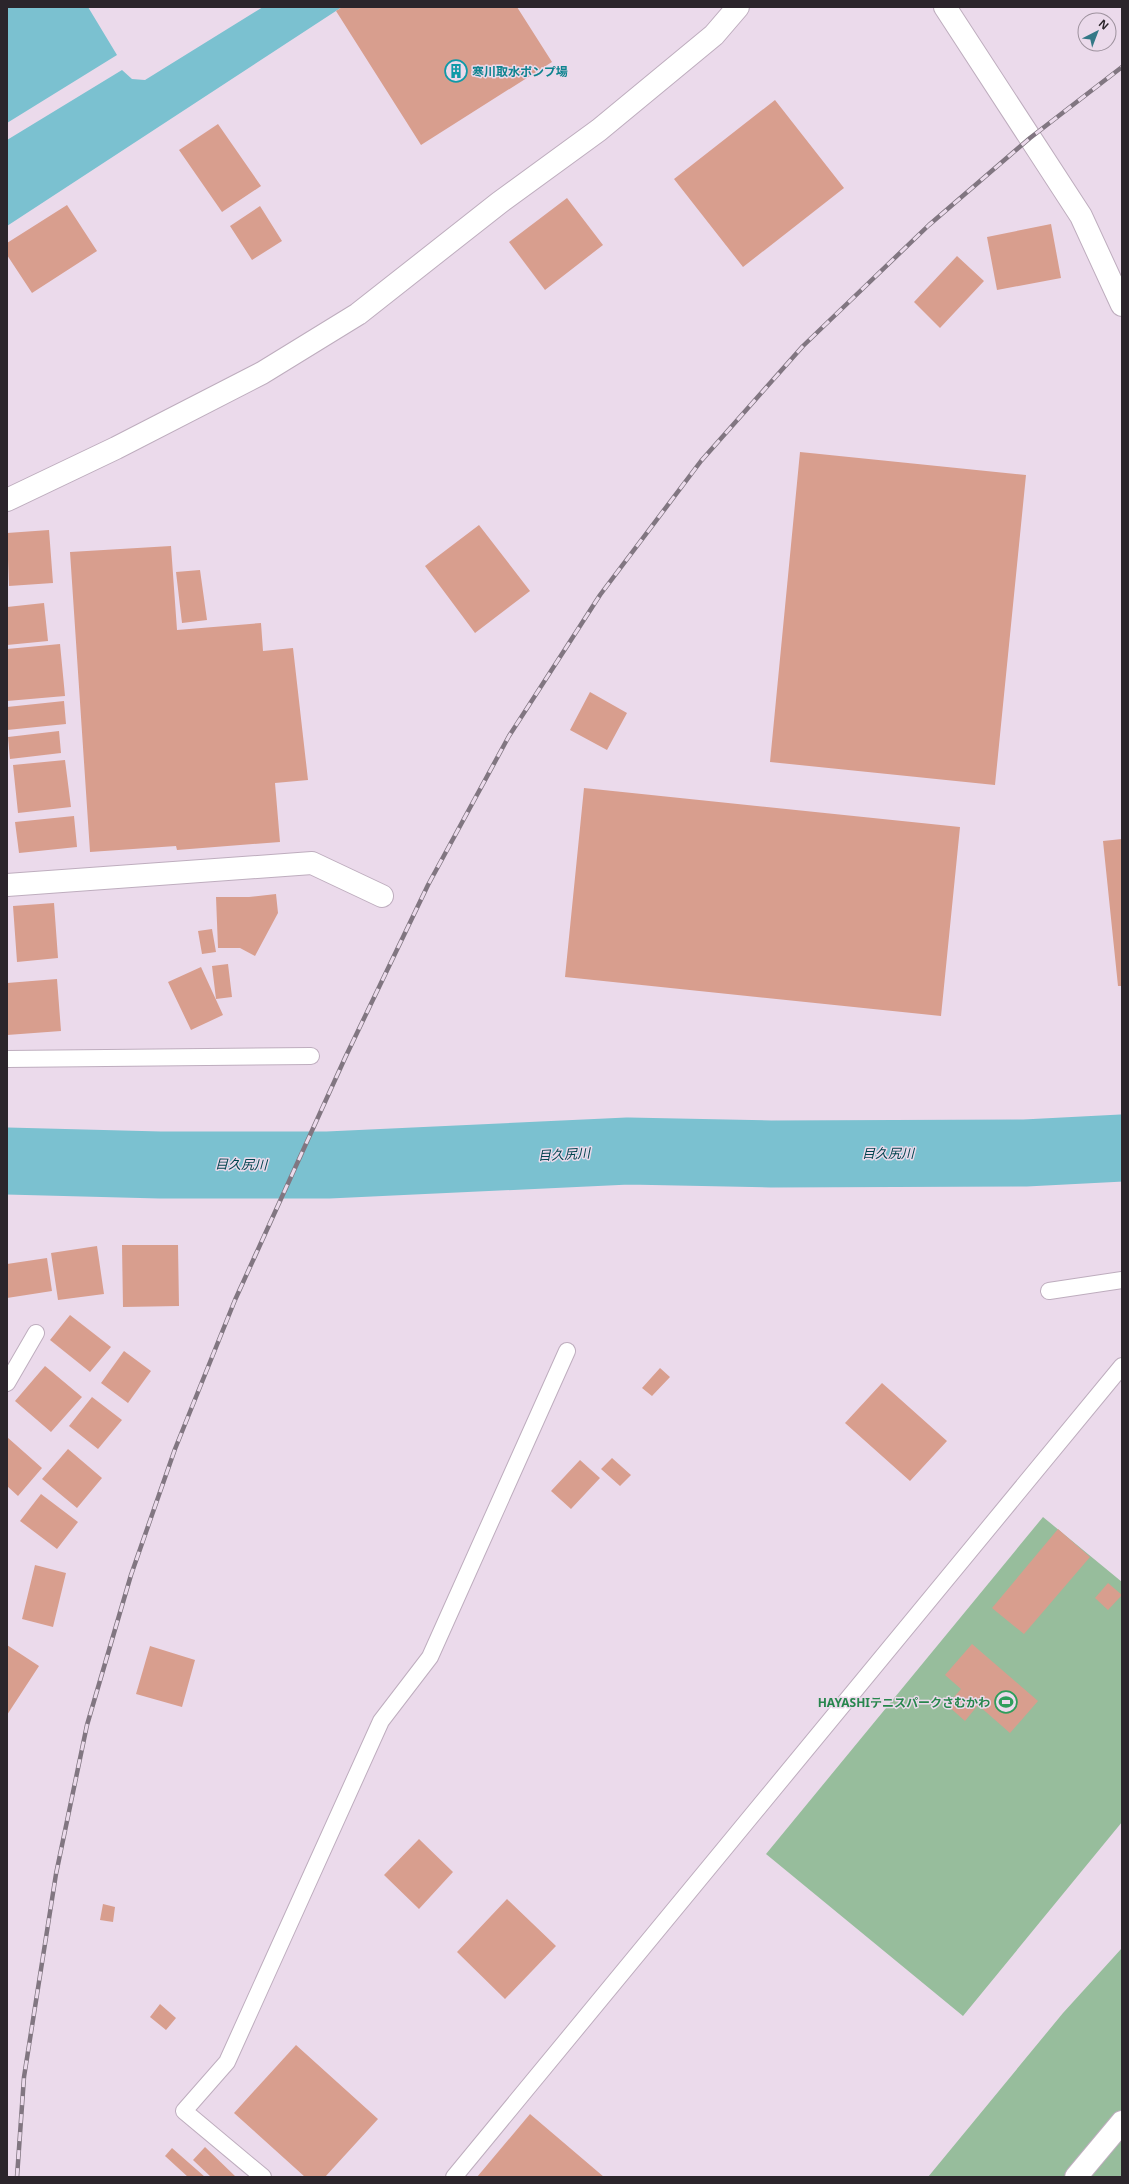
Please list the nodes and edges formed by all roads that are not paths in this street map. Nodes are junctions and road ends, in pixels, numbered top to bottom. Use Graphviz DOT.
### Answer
graph roads {
  1 [pos="738,7"];
  2 [pos="945,7"];
  3 [pos="1122,305"];
  4 [pos="7,500"];
  5 [pos="7,885"];
  6 [pos="382,896"];
  7 [pos="311,1056"];
  8 [pos="7,1059"];
  9 [pos="1122,1280"];
  10 [pos="1049,1291"];
  11 [pos="36,1333"];
  12 [pos="567,1352"];
  13 [pos="1122,1366"];
  14 [pos="7,1382"];
  15 [pos="1122,2122"];
  16 [pos="263,2177"];
  17 [pos="454,2177"];
  18 [pos="1076,2177"];
  1 -- 4 [label="street"];
  2 -- 3 [label="street"];
  5 -- 6 [label="street"];
  7 -- 8 [label="lane"];
  9 -- 10 [label="lane"];
  11 -- 14 [label="lane"];
  12 -- 16 [label="lane"];
  13 -- 17 [label="lane"];
  15 -- 18 [label="street"];
}
